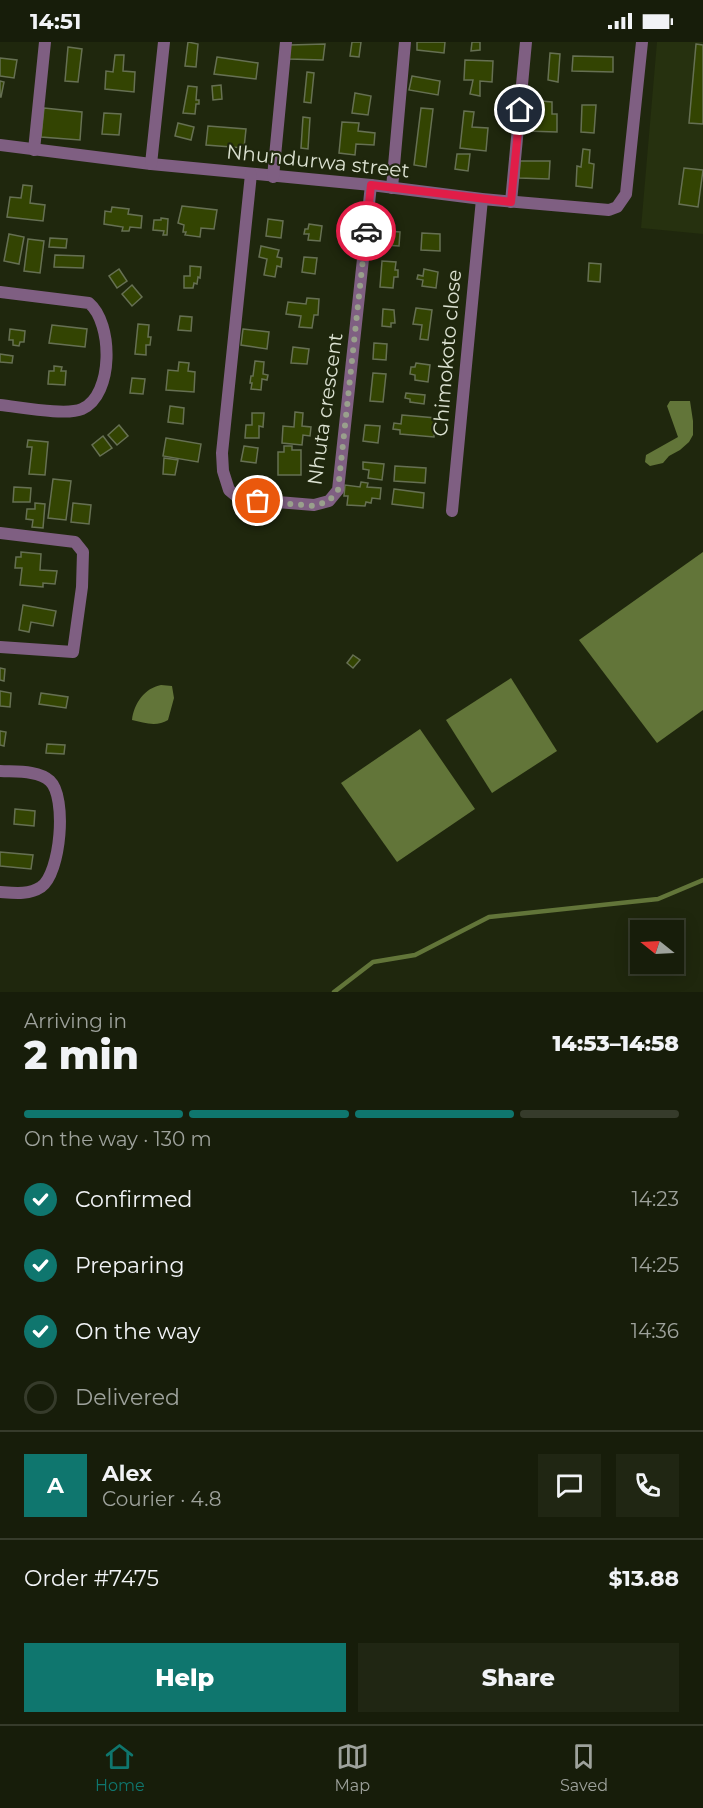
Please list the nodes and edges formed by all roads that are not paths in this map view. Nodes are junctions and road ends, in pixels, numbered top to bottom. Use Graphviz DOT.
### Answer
graph roads {
  1 [pos="45,42"];
  2 [pos="164,42"];
  3 [pos="286,42"];
  4 [pos="405,42"];
  5 [pos="526,42"];
  6 [pos="642,42"];
  7 [pos="0,145"];
  8 [pos="34,150"];
  9 [pos="151,164"];
  10 [pos="251,174"];
  11 [pos="273,177"];
  12 [pos="371,185"];
  13 [pos="392,188"];
  14 [pos="482,199"];
  15 [pos="511,202"];
  16 [pos="0,292"];
  17 [pos="0,405"];
  18 [pos="452,511"];
  19 [pos="0,533"];
  20 [pos="0,646"];
  21 [pos="0,771"];
  22 [pos="0,892"];
  1 -- 8 [label="street"];
  2 -- 9 [label="street"];
  3 -- 11 [label="street"];
  4 -- 13 [label="street"];
  5 -- 15 [label="street"];
  6 -- 15 [label="street, Nhundurwa street"];
  7 -- 8 [label="street, Nhundurwa street"];
  8 -- 9 [label="street, Nhundurwa street"];
  9 -- 10 [label="street, Nhundurwa street"];
  10 -- 11 [label="street, Nhundurwa street"];
  10 -- 12 [label="street, Nhuta crescent"];
  11 -- 12 [label="street, Nhundurwa street"];
  12 -- 13 [label="street, Nhundurwa street"];
  13 -- 14 [label="street, Nhundurwa street"];
  14 -- 15 [label="street, Nhundurwa street"];
  14 -- 18 [label="street, Chimokoto close"];
  16 -- 17 [label="street"];
  19 -- 20 [label="street"];
  21 -- 22 [label="street"];
}
